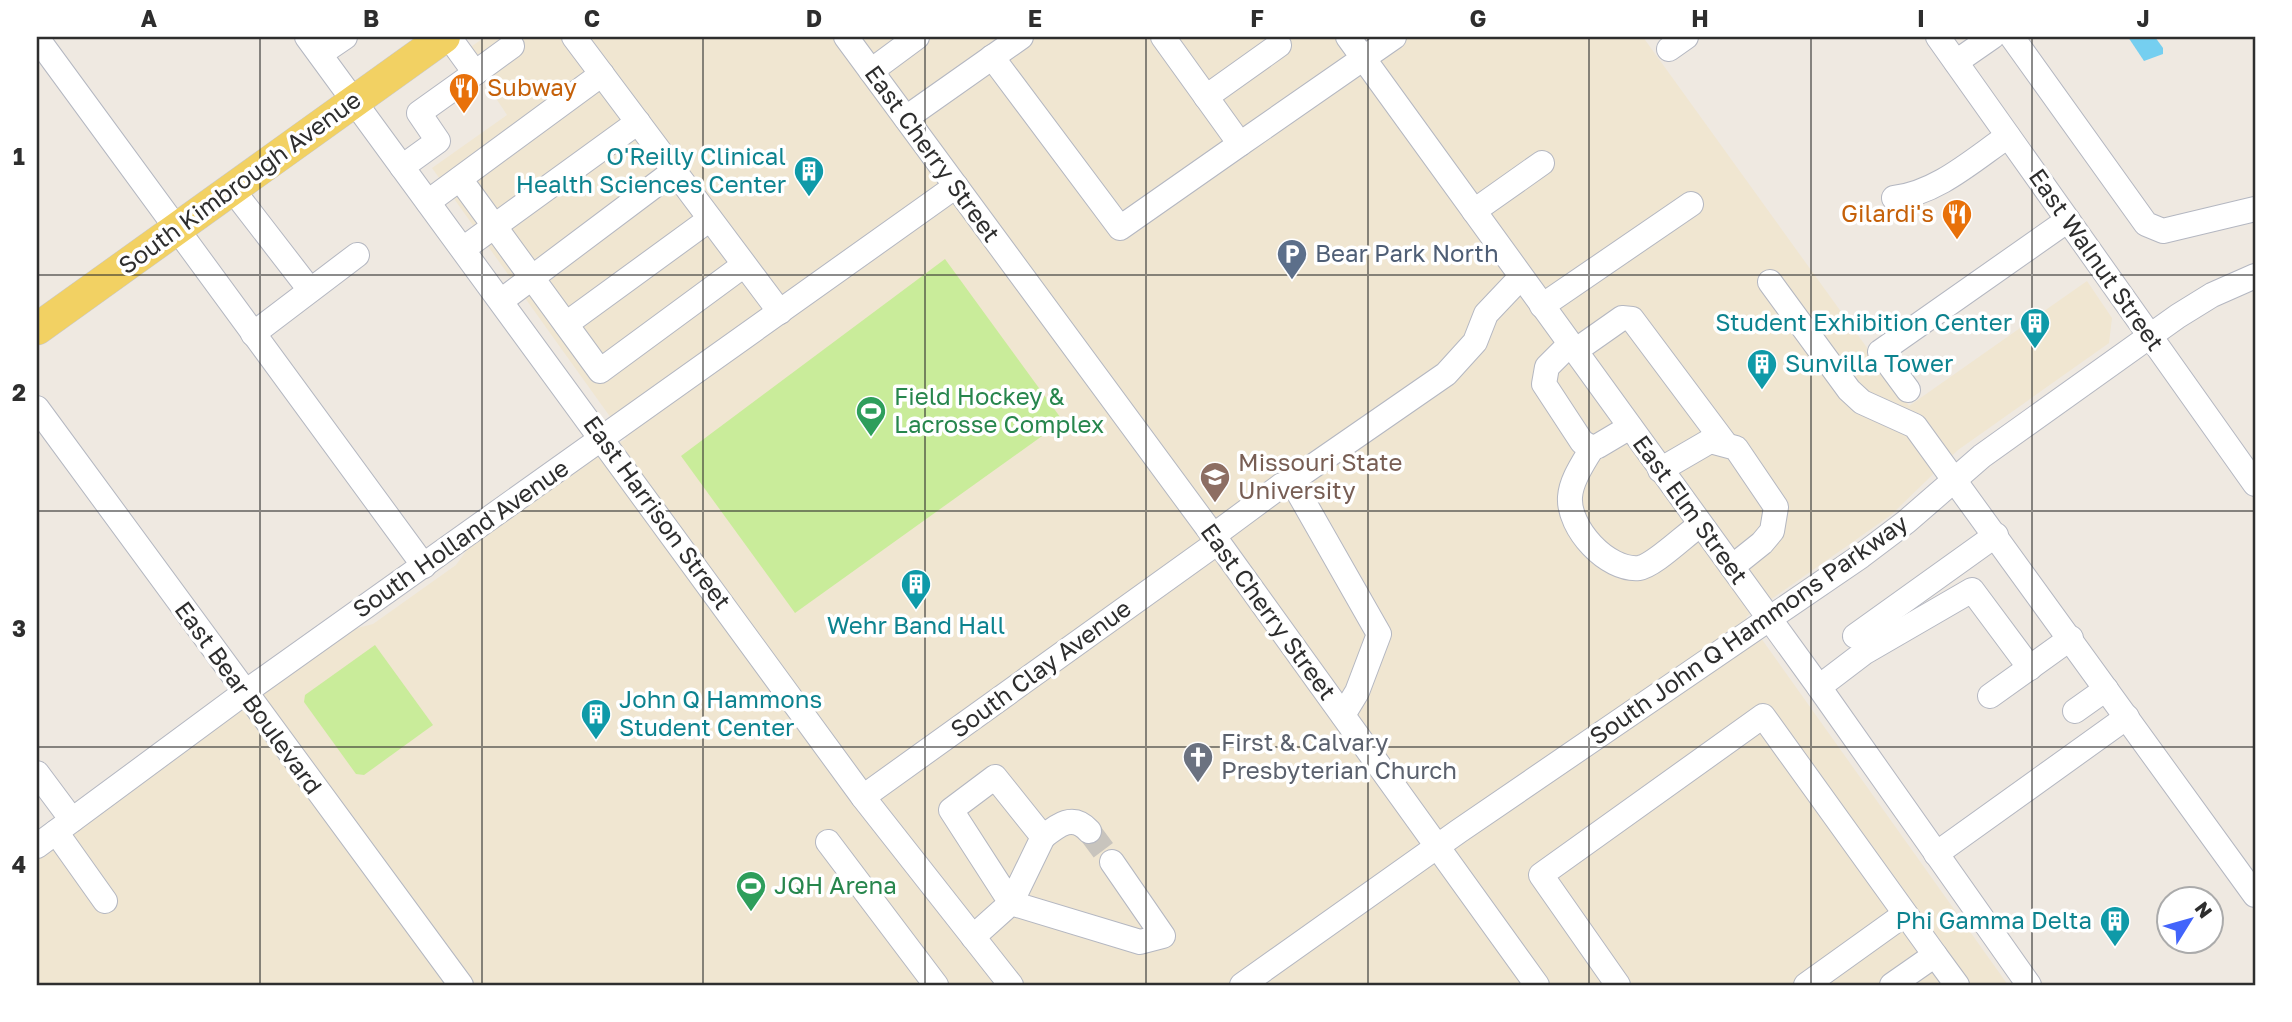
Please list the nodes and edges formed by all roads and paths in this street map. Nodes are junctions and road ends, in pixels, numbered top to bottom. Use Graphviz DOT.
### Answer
graph roads {
  1 [pos="345,37"];
  2 [pos="444,37"];
  3 [pos="449,37"];
  4 [pos="574,37"];
  5 [pos="846,37"];
  6 [pos="917,37"];
  7 [pos="1021,37"];
  8 [pos="1163,37"];
  9 [pos="1348,37"];
  10 [pos="1394,37"];
  11 [pos="1938,37"];
  12 [pos="1992,37"];
  13 [pos="2012,37"];
  14 [pos="37,38"];
  15 [pos="1279,45"];
  16 [pos="314,46"];
  17 [pos="512,46"];
  18 [pos="992,57"];
  19 [pos="1364,59"];
  20 [pos="1956,62"];
  21 [pos="871,71"];
  22 [pos="475,73"];
  23 [pos="602,74"];
  24 [pos="1206,97"];
  25 [pos="354,101"];
  26 [pos="906,118"];
  27 [pos="638,122"];
  28 [pos="2008,136"];
  29 [pos="1240,144"];
  30 [pos="1542,163"];
  31 [pos="402,167"];
  32 [pos="674,171"];
  33 [pos="460,179"];
  34 [pos="956,186"];
  35 [pos="232,189"];
  36 [pos="1894,198"];
  37 [pos="428,202"];
  38 [pos="1691,204"];
  39 [pos="2255,209"];
  40 [pos="1474,211"];
  41 [pos="710,219"];
  42 [pos="2068,220"];
  43 [pos="494,226"];
  44 [pos="176,229"];
  45 [pos="463,249"];
  46 [pos="357,255"];
  47 [pos="744,265"];
  48 [pos="2255,276"];
  49 [pos="532,277"];
  50 [pos="1521,277"];
  51 [pos="1770,282"];
  52 [pos="310,290"];
  53 [pos="502,301"];
  54 [pos="1542,306"];
  55 [pos="780,312"];
  56 [pos="566,324"];
  57 [pos="37,329"];
  58 [pos="253,334"];
  59 [pos="2150,336"];
  60 [pos="1572,347"];
  61 [pos="1908,390"];
  62 [pos="37,408"];
  63 [pos="1630,428"];
  64 [pos="603,438"];
  65 [pos="1724,442"];
  66 [pos="1592,448"];
  67 [pos="1660,470"];
  68 [pos="1956,480"];
  69 [pos="1287,484"];
  70 [pos="2255,484"];
  71 [pos="1700,525"];
  72 [pos="1996,535"];
  73 [pos="1215,539"];
  74 [pos="424,566"];
  75 [pos="1732,567"];
  76 [pos="1769,620"];
  77 [pos="1855,636"];
  78 [pos="2071,638"];
  79 [pos="2030,668"];
  80 [pos="1819,687"];
  81 [pos="2106,688"];
  82 [pos="244,693"];
  83 [pos="1990,696"];
  84 [pos="2075,711"];
  85 [pos="1343,715"];
  86 [pos="2127,718"];
  87 [pos="37,773"];
  88 [pos="863,797"];
  89 [pos="1089,831"];
  90 [pos="55,832"];
  91 [pos="1043,837"];
  92 [pos="828,842"];
  93 [pos="1437,846"];
  94 [pos="1936,854"];
  95 [pos="1112,862"];
  96 [pos="2255,895"];
  97 [pos="106,901"];
  98 [pos="1011,903"];
  99 [pos="1905,914"];
  100 [pos="973,937"];
  101 [pos="1935,955"];
  102 [pos="461,985"];
  103 [pos="936,985"];
  104 [pos="1011,985"];
  105 [pos="1242,985"];
  106 [pos="1537,985"];
  107 [pos="1618,985"];
  108 [pos="1806,985"];
  109 [pos="1892,985"];
  110 [pos="1957,985"];
  111 [pos="2029,985"];
  1 -- 16 [label="street"];
  2 -- 25 [label="main road, South Kimbrough Avenue"];
  3 -- 22 [label="street"];
  4 -- 23 [label="street"];
  5 -- 21 [label="street, East Cherry Street"];
  6 -- 21 [label="street"];
  7 -- 18 [label="street"];
  8 -- 24 [label="street"];
  9 -- 19 [label="street, East Elm Street"];
  10 -- 19 [label="street"];
  11 -- 20 [label="street, East Walnut Street"];
  12 -- 20 [label="street"];
  13 -- 39 [label="street"];
  14 -- 44 [label="street"];
  15 -- 24 [label="street"];
  16 -- 25 [label="street, East Harrison Street"];
  17 -- 22 [label="street"];
  18 -- 26 [label="street"];
  18 -- 29 [label="street"];
  19 -- 29 [label="street"];
  19 -- 40 [label="street, East Elm Street"];
  20 -- 28 [label="street, East Walnut Street"];
  21 -- 26 [label="street, East Cherry Street"];
  22 -- 31 [label="street"];
  23 -- 27 [label="street"];
  23 -- 33 [label="street"];
  24 -- 29 [label="street"];
  25 -- 31 [label="street, East Harrison Street"];
  25 -- 35 [label="main road, South Kimbrough Avenue"];
  26 -- 34 [label="street, East Cherry Street"];
  27 -- 32 [label="street"];
  27 -- 43 [label="street"];
  28 -- 36 [label="street"];
  28 -- 42 [label="street, East Walnut Street"];
  30 -- 40 [label="street"];
  31 -- 37 [label="street, East Harrison Street"];
  32 -- 41 [label="street"];
  32 -- 49 [label="street"];
  33 -- 37 [label="street"];
  33 -- 43 [label="street"];
  34 -- 55 [label="street, South Holland Avenue"];
  34 -- 73 [label="street, East Cherry Street"];
  35 -- 44 [label="main road, South Kimbrough Avenue"];
  35 -- 52 [label="street"];
  37 -- 45 [label="street, East Harrison Street"];
  38 -- 54 [label="street"];
  40 -- 50 [label="street, East Elm Street"];
  41 -- 47 [label="street"];
  41 -- 56 [label="street"];
  42 -- 59 [label="street, East Walnut Street"];
  42 -- 61 [label="street"];
  43 -- 45 [label="street"];
  43 -- 49 [label="street"];
  44 -- 57 [label="main road, South Kimbrough Avenue"];
  44 -- 58 [label="street"];
  45 -- 53 [label="street, East Harrison Street"];
  46 -- 52 [label="street"];
  47 -- 55 [label="street"];
  47 -- 56 [label="street"];
  48 -- 59 [label="street, South John Q Hammons Parkway"];
  49 -- 53 [label="street"];
  49 -- 56 [label="street"];
  50 -- 54 [label="street, East Elm Street"];
  50 -- 69 [label="street, South Clay Avenue"];
  51 -- 68 [label="street"];
  52 -- 58 [label="street"];
  53 -- 64 [label="street, East Harrison Street"];
  54 -- 60 [label="street, East Elm Street"];
  55 -- 64 [label="street, South Holland Avenue"];
  58 -- 74 [label="street"];
  59 -- 68 [label="street, South John Q Hammons Parkway"];
  59 -- 70 [label="street, East Walnut Street"];
  60 -- 63 [label="street, East Elm Street"];
  60 -- 65 [label="street"];
  60 -- 66 [label="street"];
  62 -- 82 [label="street, East Bear Boulevard"];
  63 -- 66 [label="street"];
  63 -- 67 [label="street, East Elm Street"];
  64 -- 74 [label="street, South Holland Avenue"];
  64 -- 88 [label="street, East Harrison Street"];
  65 -- 67 [label="street"];
  65 -- 75 [label="street"];
  66 -- 71 [label="street"];
  67 -- 71 [label="street, East Elm Street"];
  68 -- 72 [label="street"];
  68 -- 76 [label="street, South John Q Hammons Parkway"];
  69 -- 73 [label="street, South Clay Avenue"];
  69 -- 85 [label="street"];
  71 -- 75 [label="street, East Elm Street"];
  72 -- 77 [label="street"];
  72 -- 78 [label="street"];
  73 -- 85 [label="street, East Cherry Street"];
  73 -- 88 [label="street, South Clay Avenue"];
  74 -- 82 [label="street, South Holland Avenue"];
  75 -- 76 [label="street, East Elm Street"];
  76 -- 80 [label="street, East Elm Street"];
  76 -- 93 [label="street, South John Q Hammons Parkway"];
  78 -- 79 [label="street"];
  78 -- 81 [label="street"];
  79 -- 80 [label="street"];
  79 -- 83 [label="street"];
  80 -- 94 [label="street, East Elm Street"];
  81 -- 84 [label="street"];
  81 -- 86 [label="street"];
  82 -- 90 [label="street, South Holland Avenue"];
  82 -- 102 [label="street, East Bear Boulevard"];
  85 -- 93 [label="street, East Cherry Street"];
  86 -- 94 [label="street"];
  86 -- 96 [label="street"];
  87 -- 90 [label="street"];
  88 -- 100 [label="street, East Harrison Street"];
  89 -- 91 [label="street"];
  90 -- 97 [label="street"];
  91 -- 98 [label="street"];
  91 -- 98 [label="street"];
  92 -- 103 [label="street"];
  93 -- 105 [label="street, South John Q Hammons Parkway"];
  93 -- 106 [label="street, East Cherry Street"];
  94 -- 111 [label="street, East Elm Street"];
  95 -- 98 [label="street"];
  98 -- 100 [label="street"];
  99 -- 101 [label="street"];
  99 -- 107 [label="street"];
  99 -- 108 [label="street"];
  100 -- 104 [label="street, East Harrison Street"];
  101 -- 109 [label="street"];
  101 -- 110 [label="street"];
}
